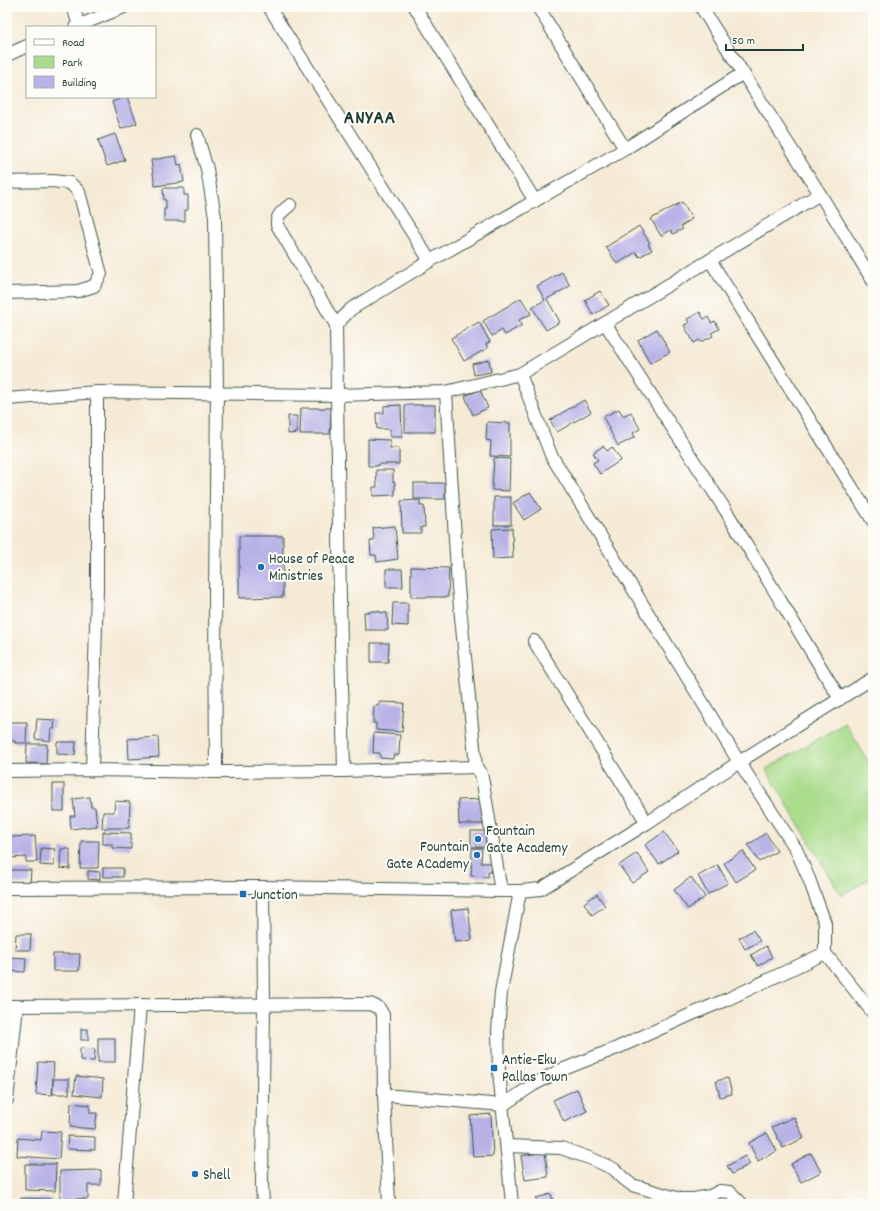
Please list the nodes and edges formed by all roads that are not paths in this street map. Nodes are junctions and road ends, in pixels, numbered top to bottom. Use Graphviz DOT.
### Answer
graph roads {
  1 [pos="73,7"];
  2 [pos="124,7"];
  3 [pos="269,7"];
  4 [pos="415,7"];
  5 [pos="538,7"];
  6 [pos="701,7"];
  7 [pos="77,26"];
  8 [pos="26,46"];
  9 [pos="7,55"];
  10 [pos="743,73"];
  11 [pos="197,135"];
  12 [pos="625,149"];
  13 [pos="7,182"];
  14 [pos="820,194"];
  15 [pos="535,201"];
  16 [pos="290,205"];
  17 [pos="710,260"];
  18 [pos="430,261"];
  19 [pos="873,281"];
  20 [pos="7,293"];
  21 [pos="605,323"];
  22 [pos="336,325"];
  23 [pos="520,374"];
  24 [pos="97,392"];
  25 [pos="446,392"];
  26 [pos="217,393"];
  27 [pos="337,395"];
  28 [pos="7,399"];
  29 [pos="873,521"];
  30 [pos="534,642"];
  31 [pos="873,678"];
  32 [pos="840,699"];
  33 [pos="739,762"];
  34 [pos="476,767"];
  35 [pos="92,770"];
  36 [pos="7,771"];
  37 [pos="344,771"];
  38 [pos="216,772"];
  39 [pos="647,823"];
  40 [pos="263,887"];
  41 [pos="7,888"];
  42 [pos="520,891"];
  43 [pos="501,892"];
  44 [pos="825,953"];
  45 [pos="264,1004"];
  46 [pos="140,1005"];
  47 [pos="12,1006"];
  48 [pos="873,1013"];
  49 [pos="384,1095"];
  50 [pos="7,1100"];
  51 [pos="503,1105"];
  52 [pos="506,1146"];
  53 [pos="666,1199"];
  54 [pos="124,1204"];
  55 [pos="262,1204"];
  56 [pos="389,1204"];
  57 [pos="512,1204"];
  58 [pos="742,1204"];
  1 -- 7 [label="street"];
  2 -- 7 [label="street"];
  3 -- 18 [label="street"];
  4 -- 15 [label="street"];
  5 -- 12 [label="street"];
  6 -- 10 [label="street"];
  8 -- 9 [label="street"];
  10 -- 12 [label="street"];
  10 -- 14 [label="street"];
  11 -- 26 [label="street"];
  12 -- 15 [label="street"];
  13 -- 20 [label="street"];
  14 -- 17 [label="street"];
  14 -- 19 [label="street"];
  15 -- 18 [label="street"];
  16 -- 22 [label="street"];
  17 -- 21 [label="street"];
  17 -- 29 [label="street"];
  18 -- 22 [label="street"];
  21 -- 23 [label="street"];
  21 -- 32 [label="street"];
  22 -- 27 [label="street"];
  23 -- 25 [label="street"];
  23 -- 33 [label="street"];
  24 -- 26 [label="street"];
  24 -- 28 [label="street"];
  24 -- 35 [label="street"];
  25 -- 27 [label="street"];
  25 -- 34 [label="street"];
  26 -- 27 [label="street"];
  26 -- 38 [label="street"];
  27 -- 37 [label="street"];
  30 -- 39 [label="street"];
  31 -- 32 [label="street"];
  32 -- 33 [label="street"];
  33 -- 39 [label="street"];
  33 -- 44 [label="street"];
  34 -- 37 [label="street"];
  34 -- 43 [label="street"];
  35 -- 36 [label="street"];
  35 -- 38 [label="street"];
  37 -- 38 [label="street"];
  39 -- 42 [label="street"];
  40 -- 41 [label="street"];
  40 -- 43 [label="street"];
  40 -- 45 [label="street"];
  42 -- 43 [label="street"];
  42 -- 51 [label="street"];
  44 -- 48 [label="street"];
  44 -- 51 [label="street"];
  45 -- 46 [label="street"];
  45 -- 49 [label="street"];
  45 -- 55 [label="street"];
  46 -- 47 [label="street"];
  46 -- 54 [label="street"];
  47 -- 50 [label="street"];
  49 -- 51 [label="street"];
  49 -- 56 [label="street"];
  51 -- 52 [label="street"];
  52 -- 53 [label="street"];
  52 -- 57 [label="street"];
  53 -- 58 [label="street"];
}
